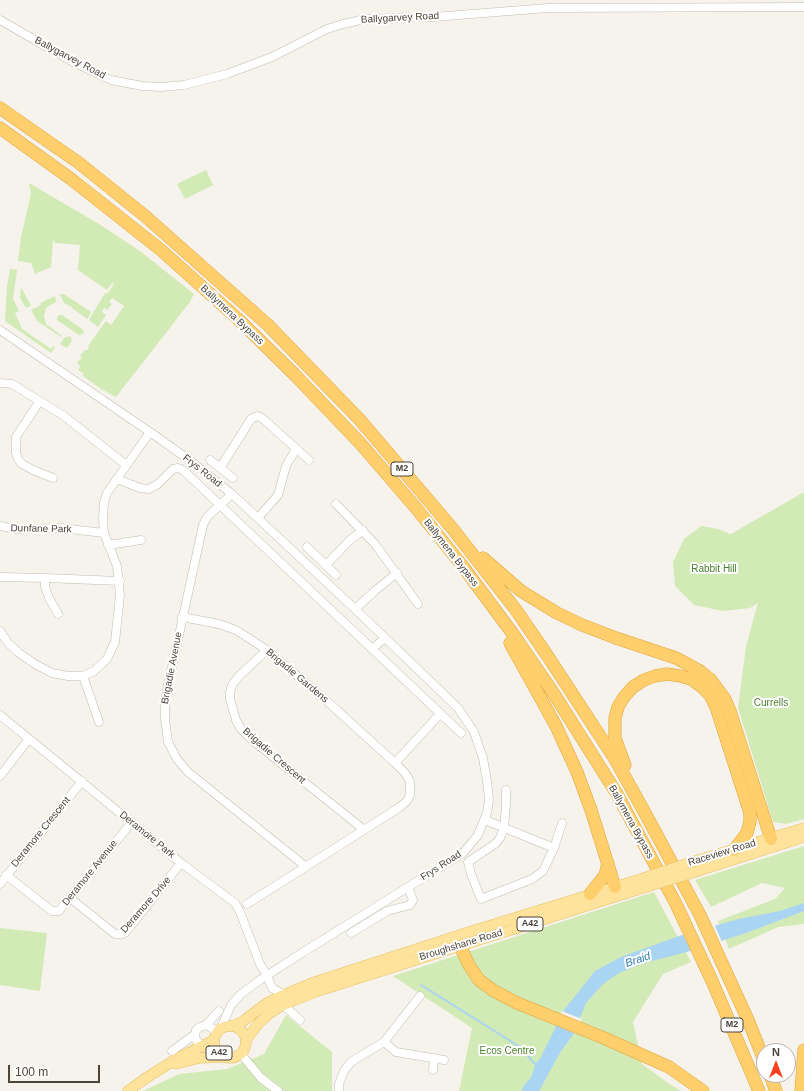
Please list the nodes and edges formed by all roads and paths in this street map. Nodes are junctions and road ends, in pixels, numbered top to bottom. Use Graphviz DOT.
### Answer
graph roads {
  1 [pos="804,7"];
  2 [pos="0,20"];
  3 [pos="0,108"];
  4 [pos="0,128"];
  5 [pos="0,330"];
  6 [pos="0,383"];
  7 [pos="39,402"];
  8 [pos="150,432"];
  9 [pos="296,449"];
  10 [pos="210,460"];
  11 [pos="309,460"];
  12 [pos="126,465"];
  13 [pos="220,468"];
  14 [pos="53,478"];
  15 [pos="233,478"];
  16 [pos="117,479"];
  17 [pos="232,494"];
  18 [pos="220,504"];
  19 [pos="336,504"];
  20 [pos="258,518"];
  21 [pos="0,526"];
  22 [pos="452,528"];
  23 [pos="363,530"];
  24 [pos="104,533"];
  25 [pos="141,540"];
  26 [pos="108,545"];
  27 [pos="307,547"];
  28 [pos="461,564"];
  29 [pos="326,565"];
  30 [pos="397,573"];
  31 [pos="336,575"];
  32 [pos="0,577"];
  33 [pos="45,578"];
  34 [pos="120,581"];
  35 [pos="418,604"];
  36 [pos="356,609"];
  37 [pos="58,614"];
  38 [pos="182,617"];
  39 [pos="0,631"];
  40 [pos="384,638"];
  41 [pos="372,649"];
  42 [pos="267,650"];
  43 [pos="83,676"];
  44 [pos="440,714"];
  45 [pos="0,715"];
  46 [pos="99,722"];
  47 [pos="461,733"];
  48 [pos="29,739"];
  49 [pos="395,763"];
  50 [pos="0,776"];
  51 [pos="82,781"];
  52 [pos="506,790"];
  53 [pos="645,813"];
  54 [pos="484,820"];
  55 [pos="132,822"];
  56 [pos="562,823"];
  57 [pos="504,828"];
  58 [pos="804,828"];
  59 [pos="363,829"];
  60 [pos="804,837"];
  61 [pos="772,843"];
  62 [pos="554,848"];
  63 [pos="734,850"];
  64 [pos="181,863"];
  65 [pos="608,863"];
  66 [pos="305,866"];
  67 [pos="695,866"];
  68 [pos="6,876"];
  69 [pos="0,884"];
  70 [pos="408,887"];
  71 [pos="617,891"];
  72 [pos="590,894"];
  73 [pos="70,898"];
  74 [pos="247,904"];
  75 [pos="351,933"];
  76 [pos="466,933"];
  77 [pos="460,946"];
  78 [pos="268,975"];
  79 [pos="420,996"];
  80 [pos="281,999"];
  81 [pos="223,1012"];
  82 [pos="300,1020"];
  83 [pos="206,1025"];
  84 [pos="223,1031"];
  85 [pos="194,1035"];
  86 [pos="246,1040"];
  87 [pos="384,1042"];
  88 [pos="757,1043"];
  89 [pos="202,1047"];
  90 [pos="804,1050"];
  91 [pos="172,1051"];
  92 [pos="241,1054"];
  93 [pos="224,1056"];
  94 [pos="434,1059"];
  95 [pos="444,1060"];
  96 [pos="164,1068"];
  97 [pos="433,1070"];
  98 [pos="128,1091"];
  99 [pos="278,1091"];
  100 [pos="339,1091"];
  101 [pos="703,1091"];
  102 [pos="759,1091"];
  103 [pos="801,1091"];
  1 -- 2 [label="street, Ballygarvey Road"];
  3 -- 22 [label="highway, Ballymena Bypass / M2"];
  4 -- 28 [label="highway, Ballymena Bypass / M2"];
  5 -- 8 [label="street, Frys Road"];
  6 -- 7 [label="street"];
  7 -- 12 [label="street"];
  7 -- 14 [label="street"];
  8 -- 12 [label="street"];
  8 -- 17 [label="street, Frys Road"];
  9 -- 11 [label="street"];
  9 -- 13 [label="street"];
  9 -- 20 [label="street"];
  10 -- 13 [label="street"];
  12 -- 16 [label="street"];
  13 -- 15 [label="street"];
  16 -- 18 [label="street, Frys Road"];
  16 -- 24 [label="street"];
  17 -- 18 [label="street, Brigadie Avenue"];
  17 -- 20 [label="street, Frys Road"];
  18 -- 38 [label="street, Brigadie Avenue"];
  18 -- 41 [label="street, Frys Road"];
  19 -- 23 [label="street"];
  20 -- 36 [label="street, Frys Road"];
  21 -- 24 [label="street, Dunfane Park"];
  22 -- 53 [label="highway, Ballymena Bypass / M2"];
  22 -- 61 [label="highway"];
  23 -- 29 [label="street"];
  23 -- 30 [label="street"];
  24 -- 26 [label="street"];
  25 -- 26 [label="street"];
  26 -- 34 [label="street"];
  27 -- 29 [label="street"];
  28 -- 65 [label="highway"];
  28 -- 102 [label="highway, Ballymena Bypass / M2"];
  29 -- 31 [label="street"];
  30 -- 35 [label="street"];
  30 -- 36 [label="street"];
  32 -- 33 [label="street"];
  33 -- 34 [label="street"];
  33 -- 37 [label="street"];
  34 -- 43 [label="street"];
  36 -- 40 [label="street, Frys Road"];
  38 -- 42 [label="street, Brigadie Gardens"];
  38 -- 66 [label="street, Brigadie Avenue"];
  39 -- 43 [label="street"];
  40 -- 41 [label="street"];
  40 -- 54 [label="street, Frys Road"];
  41 -- 44 [label="street, Frys Road"];
  42 -- 49 [label="street, Brigadie Gardens"];
  42 -- 59 [label="street, Brigadie Crescent"];
  43 -- 46 [label="street"];
  44 -- 47 [label="street, Frys Road"];
  44 -- 49 [label="street"];
  45 -- 48 [label="street, Deramore Park"];
  48 -- 50 [label="street"];
  48 -- 51 [label="street, Deramore Park"];
  49 -- 59 [label="street, Brigadie Gardens"];
  51 -- 55 [label="street, Deramore Park"];
  51 -- 68 [label="street, Deramore Crescent"];
  52 -- 57 [label="street"];
  53 -- 63 [label="highway"];
  53 -- 88 [label="highway, Ballymena Bypass / M2"];
  54 -- 57 [label="street"];
  54 -- 70 [label="street, Frys Road"];
  55 -- 64 [label="street, Deramore Park"];
  55 -- 73 [label="street, Deramore Avenue"];
  56 -- 62 [label="street"];
  57 -- 62 [label="street"];
  57 -- 62 [label="street"];
  58 -- 61 [label="main road, Raceview Road / A42"];
  59 -- 66 [label="street, Brigadie Gardens"];
  60 -- 61 [label="main road, Broughshane Road / A42"];
  61 -- 63 [label="main road, Raceview Road / A42"];
  61 -- 67 [label="main road, Broughshane Road / A42"];
  63 -- 67 [label="main road, Raceview Road / A42"];
  64 -- 73 [label="street, Deramore Drive"];
  64 -- 78 [label="street, Deramore Park"];
  65 -- 71 [label="highway"];
  65 -- 72 [label="highway"];
  66 -- 74 [label="street, Brigadie Gardens"];
  67 -- 71 [label="main road, Broughshane Road / A42, bridge"];
  68 -- 69 [label="street, Deramore Crescent"];
  68 -- 73 [label="street, Deramore Avenue"];
  70 -- 75 [label="street"];
  70 -- 78 [label="street, Frys Road"];
  71 -- 72 [label="main road, Broughshane Road / A42"];
  71 -- 77 [label="main road, Broughshane Road / A42"];
  72 -- 76 [label="main road, Broughshane Road / A42"];
  76 -- 77 [label="main road"];
  76 -- 80 [label="main road, Broughshane Road / A42"];
  77 -- 80 [label="main road, Broughshane Road / A42"];
  77 -- 101 [label="highway"];
  78 -- 80 [label="street, Deramore Park"];
  78 -- 81 [label="street, Frys Road"];
  79 -- 87 [label="street"];
  80 -- 82 [label="street, Deramore Park"];
  80 -- 84 [label="main road, Broughshane Road / A42"];
  80 -- 86 [label="main road, Broughshane Road / A42"];
  81 -- 83 [label="street"];
  81 -- 84 [label="street, Frys Road"];
  83 -- 84 [label="street"];
  83 -- 85 [label="street"];
  84 -- 86 [label="main road"];
  84 -- 89 [label="main road, A42"];
  84 -- 93 [label="main road, A42"];
  85 -- 89 [label="street"];
  85 -- 91 [label="street"];
  86 -- 92 [label="main road, A42"];
  87 -- 94 [label="street"];
  87 -- 100 [label="street"];
  89 -- 96 [label="main road, A42"];
  90 -- 103 [label="highway"];
  92 -- 93 [label="main road, A42"];
  92 -- 99 [label="street"];
  93 -- 96 [label="main road, A42"];
  94 -- 95 [label="street"];
  94 -- 97 [label="street"];
  96 -- 98 [label="main road, A42"];
}
